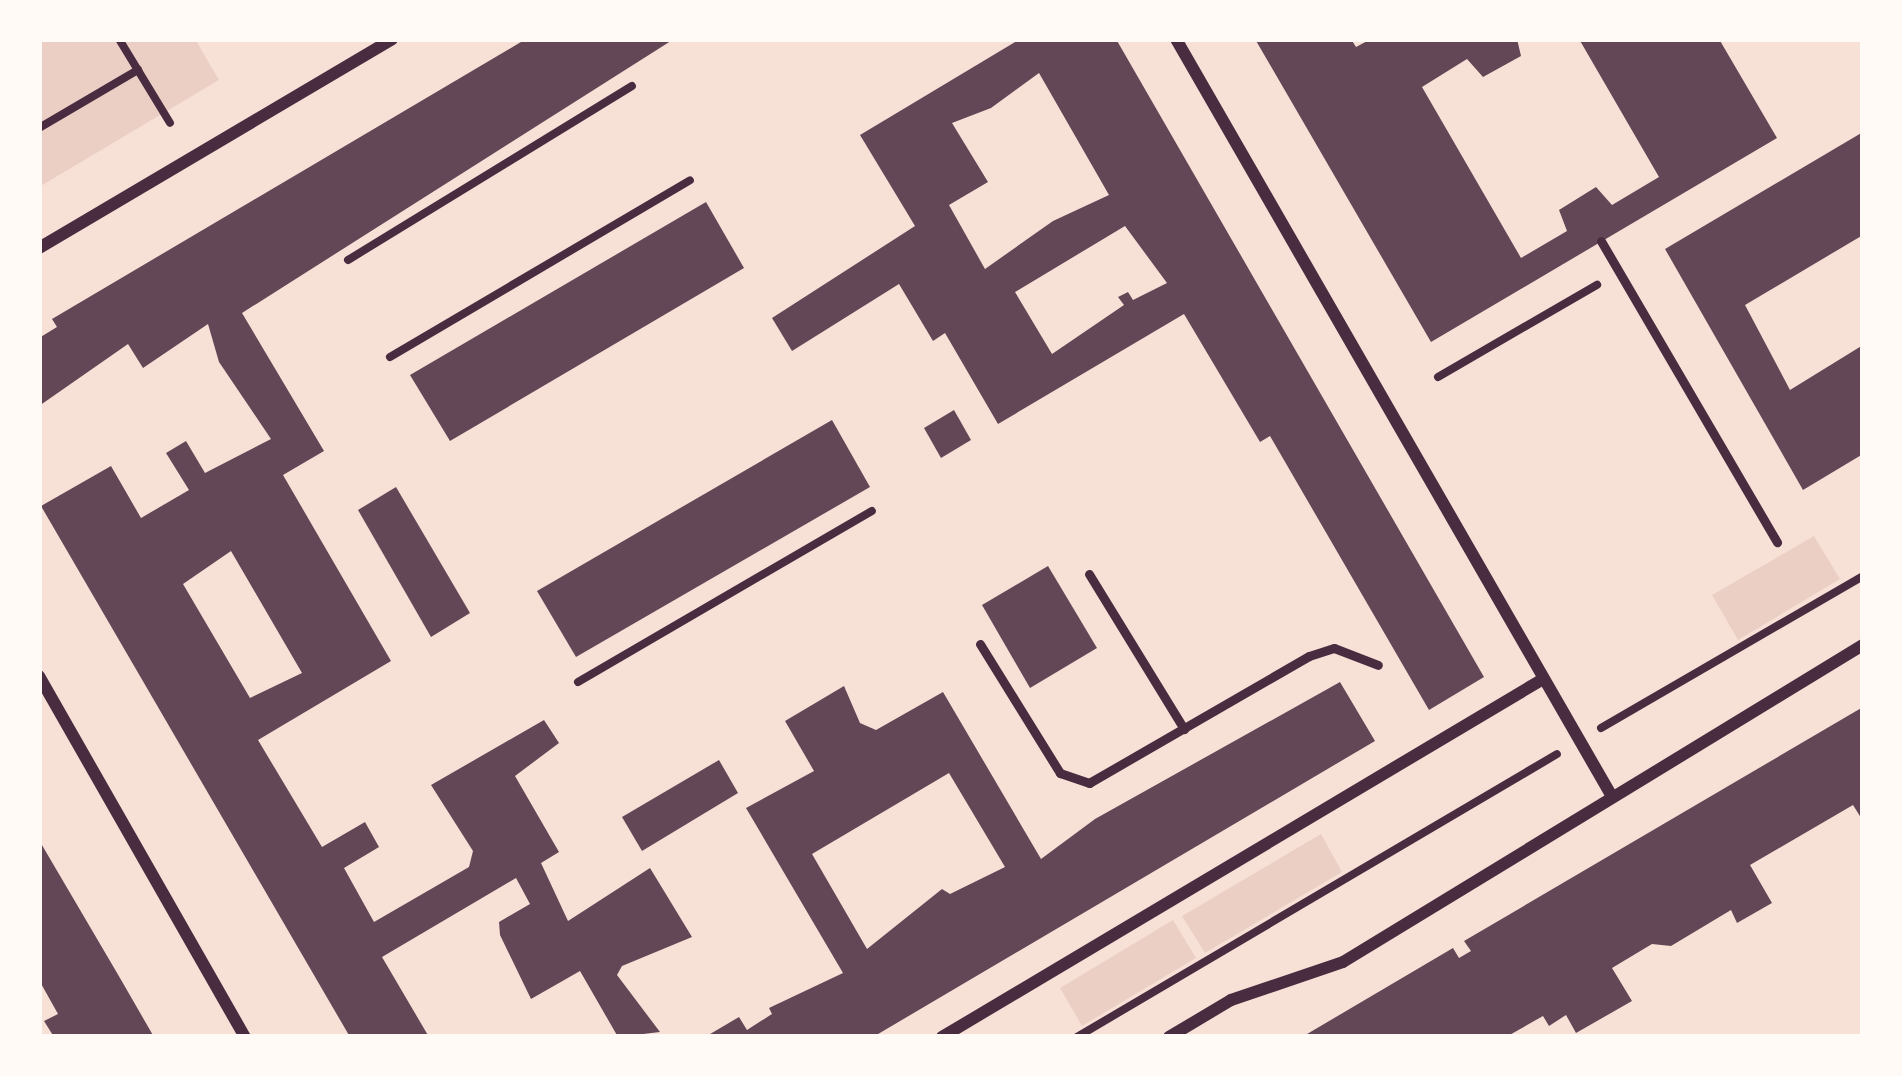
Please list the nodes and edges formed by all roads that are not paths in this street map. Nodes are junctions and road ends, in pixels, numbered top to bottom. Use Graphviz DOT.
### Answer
graph roads {
  1 [pos="392,39"];
  2 [pos="1175,39"];
  3 [pos="1601,241"];
  4 [pos="39,248"];
  5 [pos="1777,542"];
  6 [pos="1089,574"];
  7 [pos="980,644"];
  8 [pos="1863,645"];
  9 [pos="1378,665"];
  10 [pos="39,676"];
  11 [pos="1543,679"];
  12 [pos="1184,728"];
  13 [pos="1610,793"];
  14 [pos="245,1037"];
  15 [pos="942,1037"];
  16 [pos="1169,1037"];
  1 -- 4 [label="street"];
  2 -- 11 [label="street"];
  3 -- 5 [label="lane"];
  6 -- 12 [label="lane"];
  7 -- 12 [label="lane"];
  8 -- 13 [label="street"];
  9 -- 12 [label="lane"];
  10 -- 14 [label="street"];
  11 -- 13 [label="street"];
  11 -- 15 [label="street"];
  13 -- 16 [label="street"];
}
